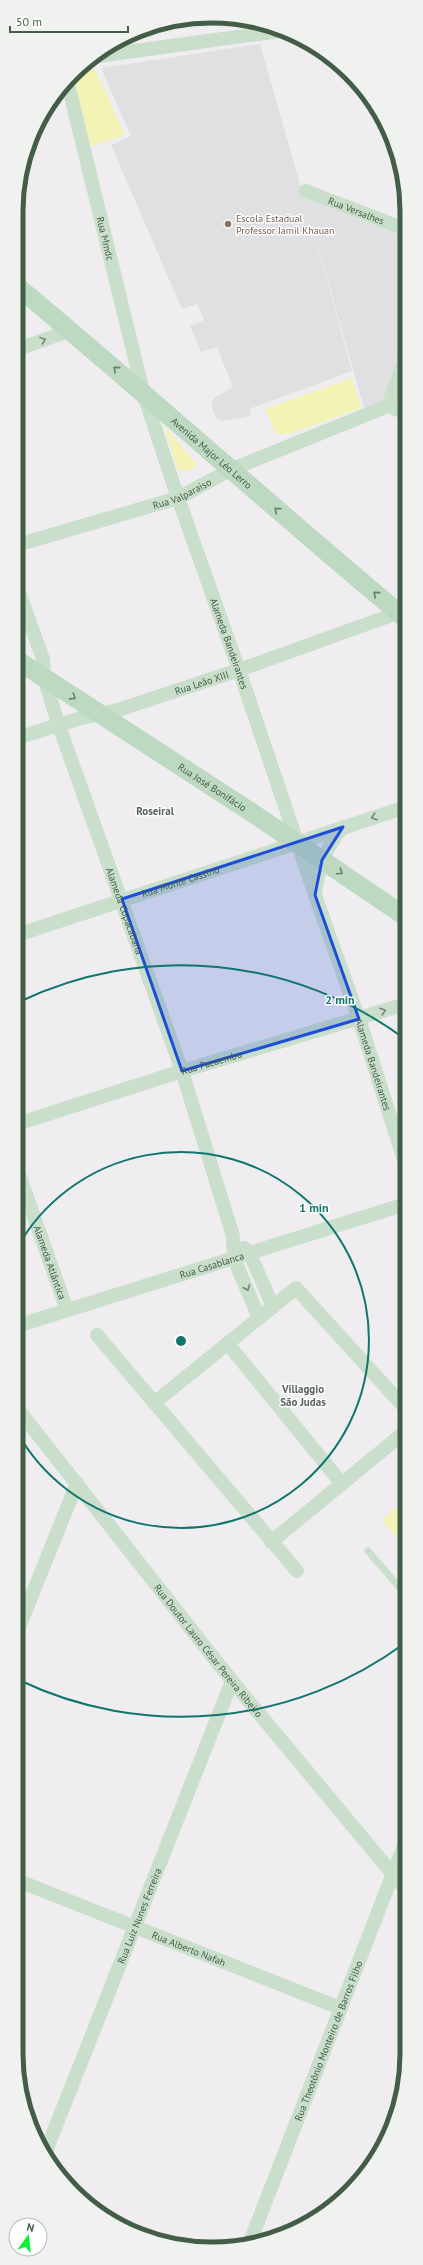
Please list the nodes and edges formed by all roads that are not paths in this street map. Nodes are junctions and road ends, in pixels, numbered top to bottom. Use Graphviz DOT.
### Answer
graph roads {
  1 [pos="270,32"];
  2 [pos="105,56"];
  3 [pos="69,88"];
  4 [pos="306,192"];
  5 [pos="400,228"];
  6 [pos="23,292"];
  7 [pos="69,330"];
  8 [pos="23,347"];
  9 [pos="400,374"];
  10 [pos="143,392"];
  11 [pos="388,406"];
  12 [pos="400,411"];
  13 [pos="230,470"];
  14 [pos="178,498"];
  15 [pos="23,543"];
  16 [pos="23,603"];
  17 [pos="400,611"];
  18 [pos="400,615"];
  19 [pos="23,664"];
  20 [pos="240,670"];
  21 [pos="44,678"];
  22 [pos="102,715"];
  23 [pos="59,726"];
  24 [pos="23,736"];
  25 [pos="400,809"];
  26 [pos="343,827"];
  27 [pos="296,843"];
  28 [pos="322,860"];
  29 [pos="315,896"];
  30 [pos="122,899"];
  31 [pos="400,913"];
  32 [pos="23,933"];
  33 [pos="400,1006"];
  34 [pos="359,1019"];
  35 [pos="182,1071"];
  36 [pos="23,1122"];
  37 [pos="400,1147"];
  38 [pos="23,1186"];
  39 [pos="400,1206"];
  40 [pos="233,1236"];
  41 [pos="250,1254"];
  42 [pos="234,1259"];
  43 [pos="273,1307"];
  44 [pos="67,1310"];
  45 [pos="259,1318"];
  46 [pos="23,1324"];
  47 [pos="97,1335"];
  48 [pos="228,1344"];
  49 [pos="400,1402"];
  50 [pos="154,1403"];
  51 [pos="23,1416"];
  52 [pos="400,1436"];
  53 [pos="77,1483"];
  54 [pos="342,1484"];
  55 [pos="271,1542"];
  56 [pos="368,1551"];
  57 [pos="297,1571"];
  58 [pos="400,1588"];
  59 [pos="23,1618"];
  60 [pos="232,1680"];
  61 [pos="400,1854"];
  62 [pos="392,1873"];
  63 [pos="400,1882"];
  64 [pos="23,1883"];
  65 [pos="135,1927"];
  66 [pos="340,2008"];
  67 [pos="48,2147"];
  68 [pos="252,2237"];
  1 -- 2 [label="street"];
  3 -- 10 [label="street, Rua Mmdc"];
  4 -- 5 [label="street, Rua Versalhes"];
  6 -- 7 [label="street, Avenida Major Léo Lerro"];
  8 -- 7 [label="street, one-way"];
  10 -- 7 [label="street, Avenida Major Léo Lerro, one-way"];
  9 -- 11 [label="street"];
  10 -- 13 [label="street, Avenida Major Léo Lerro"];
  10 -- 14 [label="street, Alameda Bandeirantes"];
  11 -- 12 [label="street"];
  11 -- 13 [label="street, Rua Valparaiso"];
  13 -- 14 [label="street, Rua Valparaiso"];
  17 -- 13 [label="street, Avenida Major Léo Lerro, one-way"];
  14 -- 15 [label="street, Rua Valparaiso"];
  14 -- 20 [label="street, Alameda Bandeirantes"];
  16 -- 21 [label="street, Alameda Copacabana"];
  18 -- 20 [label="street, Rua Leão XIII"];
  19 -- 21 [label="street, Rua José Bonifácio"];
  20 -- 22 [label="street, Rua Leão XIII"];
  20 -- 27 [label="street, Alameda Bandeirantes"];
  21 -- 22 [label="street, Rua José Bonifácio, one-way"];
  21 -- 23 [label="street, Alameda Copacabana"];
  22 -- 23 [label="street, Rua Leão XIII"];
  22 -- 27 [label="street, Rua José Bonifácio"];
  23 -- 24 [label="street, Rua Leão XIII"];
  23 -- 30 [label="street, Alameda Copacabana"];
  25 -- 26 [label="street, Rua Monte Cassino, one-way"];
  26 -- 27 [label="street, Rua Monte Cassino"];
  26 -- 28 [label="street"];
  27 -- 28 [label="street, Rua José Bonifácio"];
  27 -- 29 [label="street, Alameda Bandeirantes"];
  27 -- 30 [label="street, Rua Monte Cassino"];
  28 -- 29 [label="street, Alameda Bandeirantes"];
  28 -- 31 [label="street, Rua José Bonifácio, one-way"];
  29 -- 34 [label="street, Alameda Bandeirantes"];
  30 -- 32 [label="street, Rua Monte Cassino"];
  30 -- 35 [label="street, Alameda Copacabana"];
  34 -- 33 [label="street, Rua Pacaembu, one-way"];
  34 -- 35 [label="street, Rua Pacaembu"];
  34 -- 37 [label="street, Alameda Bandeirantes"];
  35 -- 36 [label="street, Rua Pacaembu"];
  35 -- 40 [label="street, Alameda Copacabana"];
  38 -- 44 [label="street, Alameda Atlântica"];
  39 -- 41 [label="street, Rua Casablanca"];
  40 -- 41 [label="street, Alameda Copacabana"];
  40 -- 42 [label="street, Alameda Copacabana"];
  41 -- 42 [label="street, Rua Casablanca"];
  41 -- 43 [label="street, Alameda Copacabana"];
  42 -- 44 [label="street, Rua Casablanca"];
  42 -- 45 [label="street, one-way"];
  43 -- 45 [label="street"];
  43 -- 49 [label="street"];
  44 -- 46 [label="street, Rua Casablanca"];
  45 -- 48 [label="street"];
  47 -- 50 [label="street"];
  48 -- 50 [label="street"];
  48 -- 54 [label="street"];
  50 -- 55 [label="street"];
  51 -- 53 [label="street, Rua Doutor Lauro César Pereira Ribeiro"];
  52 -- 54 [label="street"];
  53 -- 59 [label="street"];
  53 -- 60 [label="street, Rua Doutor Lauro César Pereira Ribeiro"];
  54 -- 55 [label="street"];
  55 -- 57 [label="street"];
  56 -- 58 [label="lane"];
  60 -- 62 [label="street, Rua Doutor Lauro César Pereira Ribeiro"];
  60 -- 65 [label="street, Rua Luiz Nunes Ferreira"];
  61 -- 62 [label="street, Rua Theotônio Monteiro de Barros Filho"];
  62 -- 63 [label="street, Rua Doutor Lauro César Pereira Ribeiro"];
  62 -- 66 [label="street, Rua Theotônio Monteiro de Barros Filho"];
  64 -- 65 [label="street, Rua Alberto Nafah"];
  65 -- 66 [label="street, Rua Alberto Nafah"];
  65 -- 67 [label="street, Rua Luiz Nunes Ferreira"];
  66 -- 68 [label="street, Rua Theotônio Monteiro de Barros Filho"];
}
